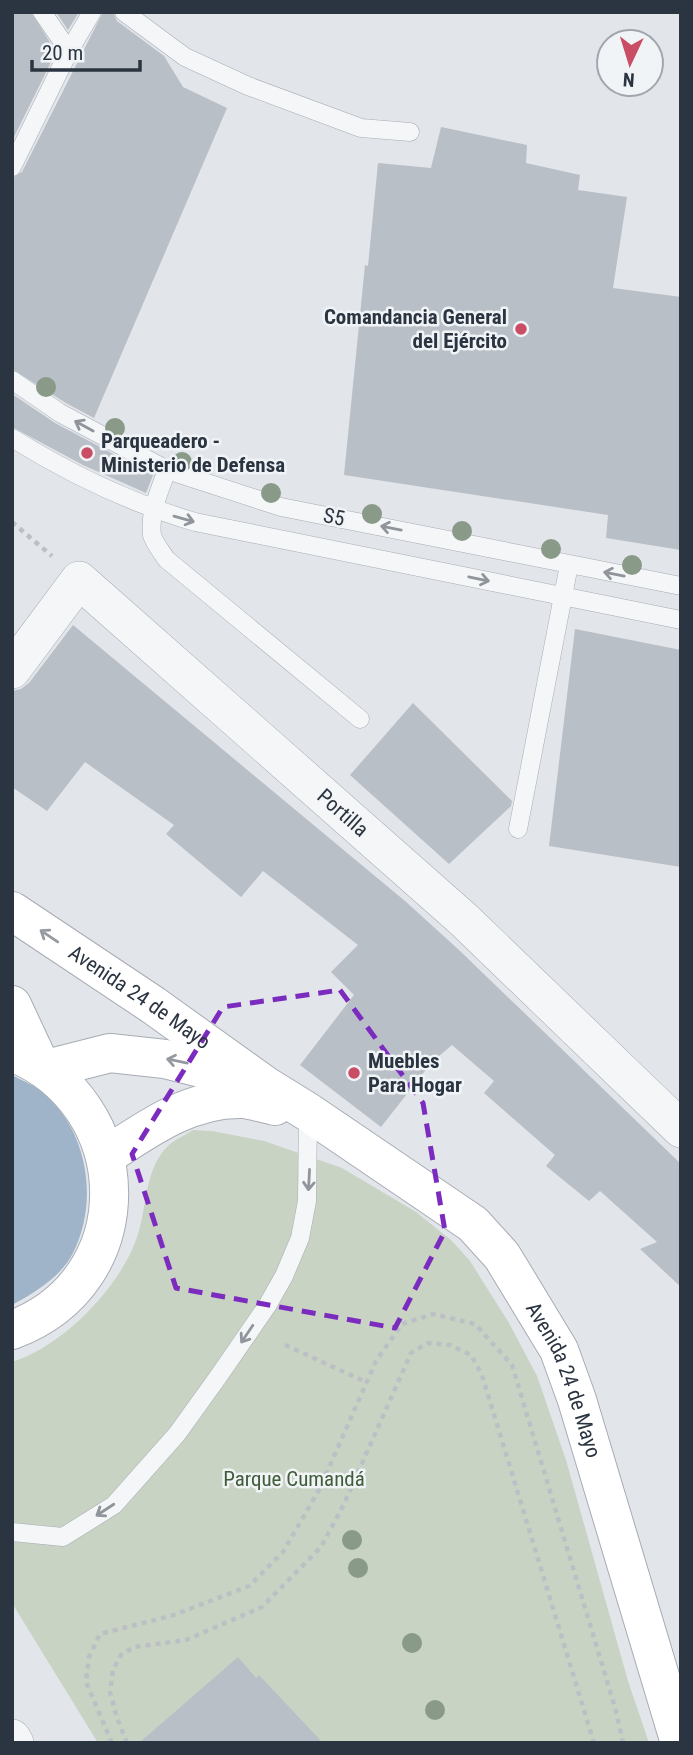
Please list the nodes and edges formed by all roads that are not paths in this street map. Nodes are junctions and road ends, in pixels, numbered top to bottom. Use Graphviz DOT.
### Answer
graph roads {
  1 [pos="42,12"];
  2 [pos="92,12"];
  3 [pos="124,12"];
  4 [pos="69,51"];
  5 [pos="410,132"];
  6 [pos="17,140"];
  7 [pos="12,167"];
  8 [pos="12,380"];
  9 [pos="12,438"];
  10 [pos="167,470"];
  11 [pos="153,510"];
  12 [pos="569,565"];
  13 [pos="681,586"];
  14 [pos="562,596"];
  15 [pos="681,620"];
  16 [pos="12,670"];
  17 [pos="360,719"];
  18 [pos="518,829"];
  19 [pos="12,911"];
  20 [pos="12,1005"];
  21 [pos="33,1062"];
  22 [pos="266,1086"];
  23 [pos="308,1112"];
  24 [pos="681,1129"];
  25 [pos="106,1156"];
  26 [pos="29,1321"];
  27 [pos="12,1346"];
  28 [pos="12,1532"];
  29 [pos="12,1738"];
  30 [pos="15,1743"];
  31 [pos="680,1743"];
  1 -- 4 [label="lane"];
  2 -- 4 [label="lane"];
  3 -- 5 [label="lane"];
  4 -- 6 [label="lane"];
  6 -- 7 [label="lane"];
  10 -- 8 [label="lane, S5, one-way"];
  9 -- 11 [label="lane, S5"];
  10 -- 11 [label="lane"];
  12 -- 10 [label="lane, S5, one-way"];
  11 -- 14 [label="lane, S5, one-way"];
  11 -- 17 [label="lane"];
  13 -- 12 [label="lane, S5, one-way"];
  12 -- 14 [label="lane"];
  14 -- 15 [label="lane, S5"];
  14 -- 18 [label="lane"];
  16 -- 24 [label="street, Portilla"];
  22 -- 19 [label="main road, Avenida 24 de Mayo, one-way"];
  20 -- 21 [label="main road"];
  22 -- 21 [label="main road, Avenida 24 de Mayo, one-way"];
  21 -- 25 [label="main road"];
  22 -- 23 [label="main road, Avenida 24 de Mayo"];
  23 -- 25 [label="main road, Avenida 24 de Mayo"];
  23 -- 28 [label="lane, one-way"];
  23 -- 31 [label="main road, Avenida 24 de Mayo"];
  25 -- 26 [label="main road"];
  26 -- 27 [label="lane"];
  29 -- 30 [label="street"];
}
